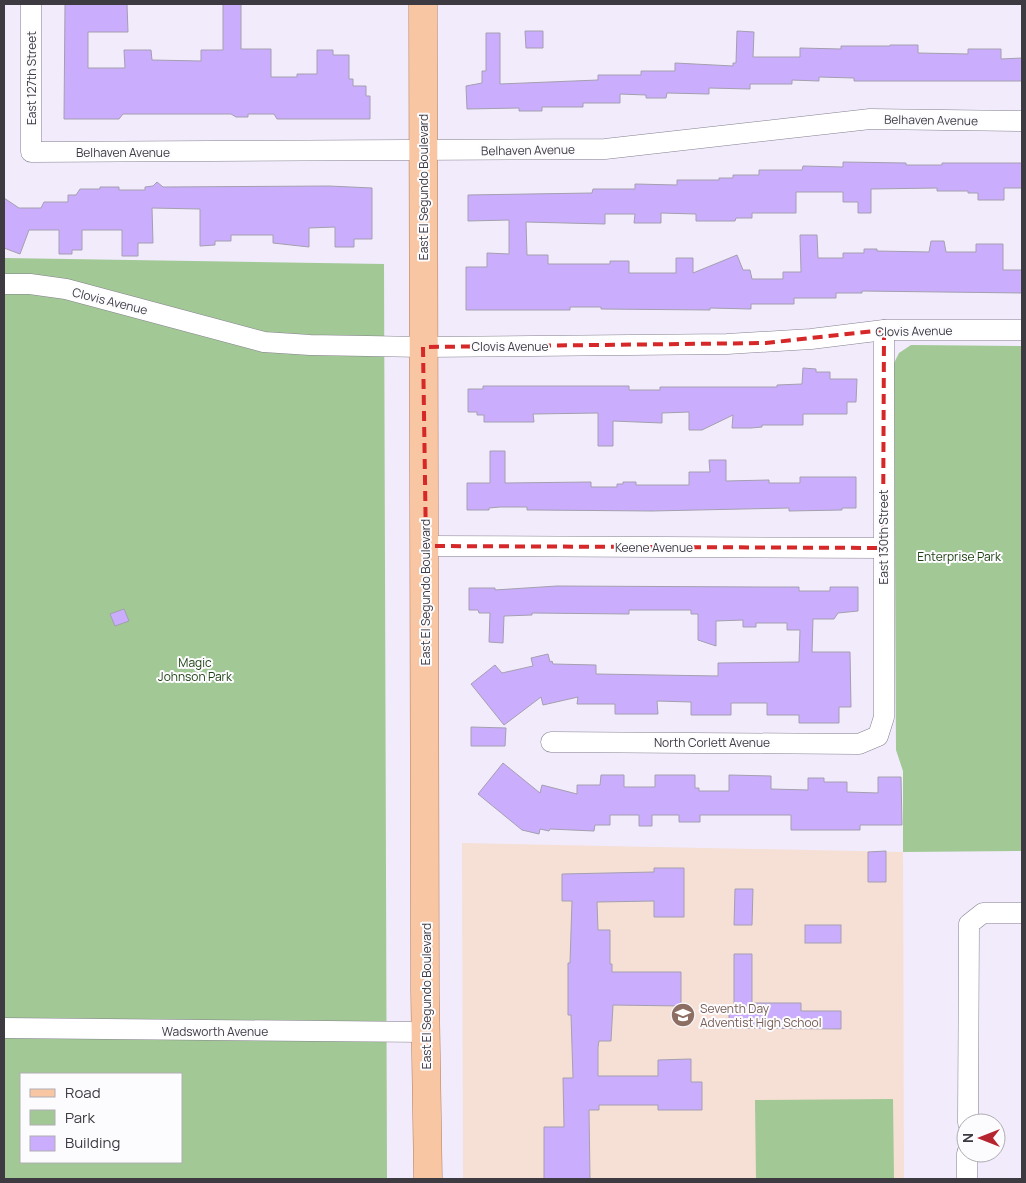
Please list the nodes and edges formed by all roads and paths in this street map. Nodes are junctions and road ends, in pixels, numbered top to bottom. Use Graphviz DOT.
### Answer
graph roads {
  1 [pos="31,4"];
  2 [pos="423,4"];
  3 [pos="1022,121"];
  4 [pos="423,151"];
  5 [pos="31,152"];
  6 [pos="4,284"];
  7 [pos="884,330"];
  8 [pos="1022,330"];
  9 [pos="423,347"];
  10 [pos="426,546"];
  11 [pos="882,548"];
  12 [pos="873,741"];
  13 [pos="551,742"];
  14 [pos="1022,913"];
  15 [pos="4,1028"];
  16 [pos="425,1032"];
  17 [pos="968,1113"];
  18 [pos="967,1163"];
  19 [pos="428,1179"];
  20 [pos="967,1179"];
  1 -- 5 [label="street, East 127th Street"];
  2 -- 4 [label="main road, East El Segundo Boulevard"];
  3 -- 4 [label="street, Belhaven Avenue"];
  4 -- 5 [label="street, Belhaven Avenue"];
  4 -- 9 [label="main road, East El Segundo Boulevard"];
  6 -- 9 [label="street, Clovis Avenue"];
  7 -- 8 [label="street, Clovis Avenue"];
  7 -- 9 [label="street, Clovis Avenue"];
  7 -- 11 [label="street, East 130th Street"];
  9 -- 10 [label="main road, East El Segundo Boulevard"];
  10 -- 11 [label="street, Keene Avenue"];
  10 -- 16 [label="main road, East El Segundo Boulevard"];
  11 -- 12 [label="street, East 130th Street"];
  12 -- 13 [label="street, North Corlett Avenue"];
  14 -- 17 [label="street"];
  15 -- 16 [label="street, Wadsworth Avenue"];
  16 -- 19 [label="main road, East El Segundo Boulevard"];
  18 -- 20 [label="street"];
}
